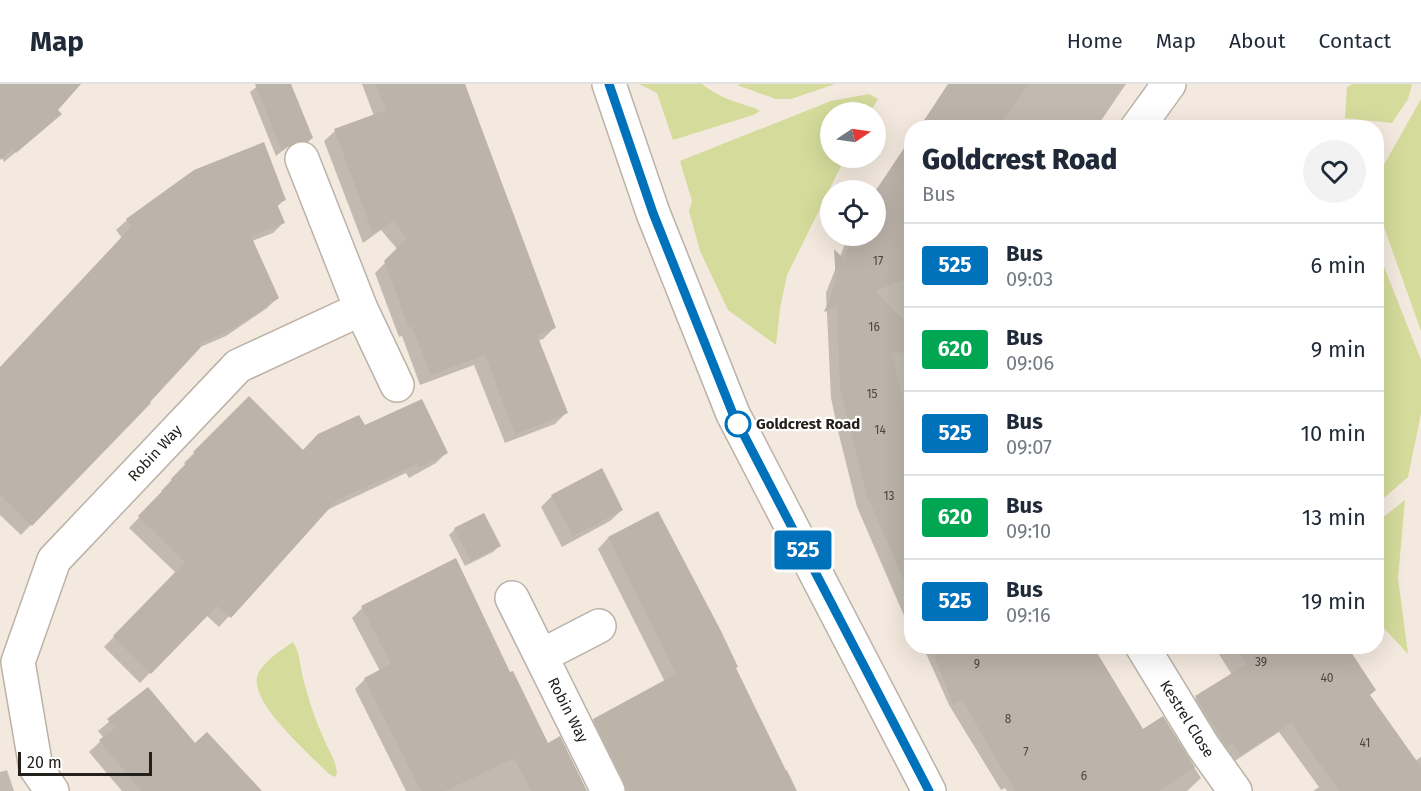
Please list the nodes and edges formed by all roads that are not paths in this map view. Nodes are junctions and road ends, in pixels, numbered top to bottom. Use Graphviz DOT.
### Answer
graph roads {
  1 [pos="609,84"];
  2 [pos="1169,84"];
  3 [pos="1143,120"];
  4 [pos="302,159"];
  5 [pos="361,309"];
  6 [pos="397,385"];
  7 [pos="512,598"];
  8 [pos="599,626"];
  9 [pos="1147,654"];
  10 [pos="541,656"];
  11 [pos="9,660"];
  12 [pos="52,791"];
  13 [pos="609,791"];
  14 [pos="929,791"];
  15 [pos="1234,791"];
  1 -- 14 [label="street"];
  2 -- 3 [label="street"];
  4 -- 5 [label="street"];
  5 -- 6 [label="street"];
  5 -- 11 [label="street, Robin Way"];
  7 -- 10 [label="street, Robin Way"];
  8 -- 10 [label="street"];
  9 -- 15 [label="street, Kestrel Close"];
  10 -- 13 [label="street, Robin Way"];
  11 -- 12 [label="street, Robin Way"];
}
